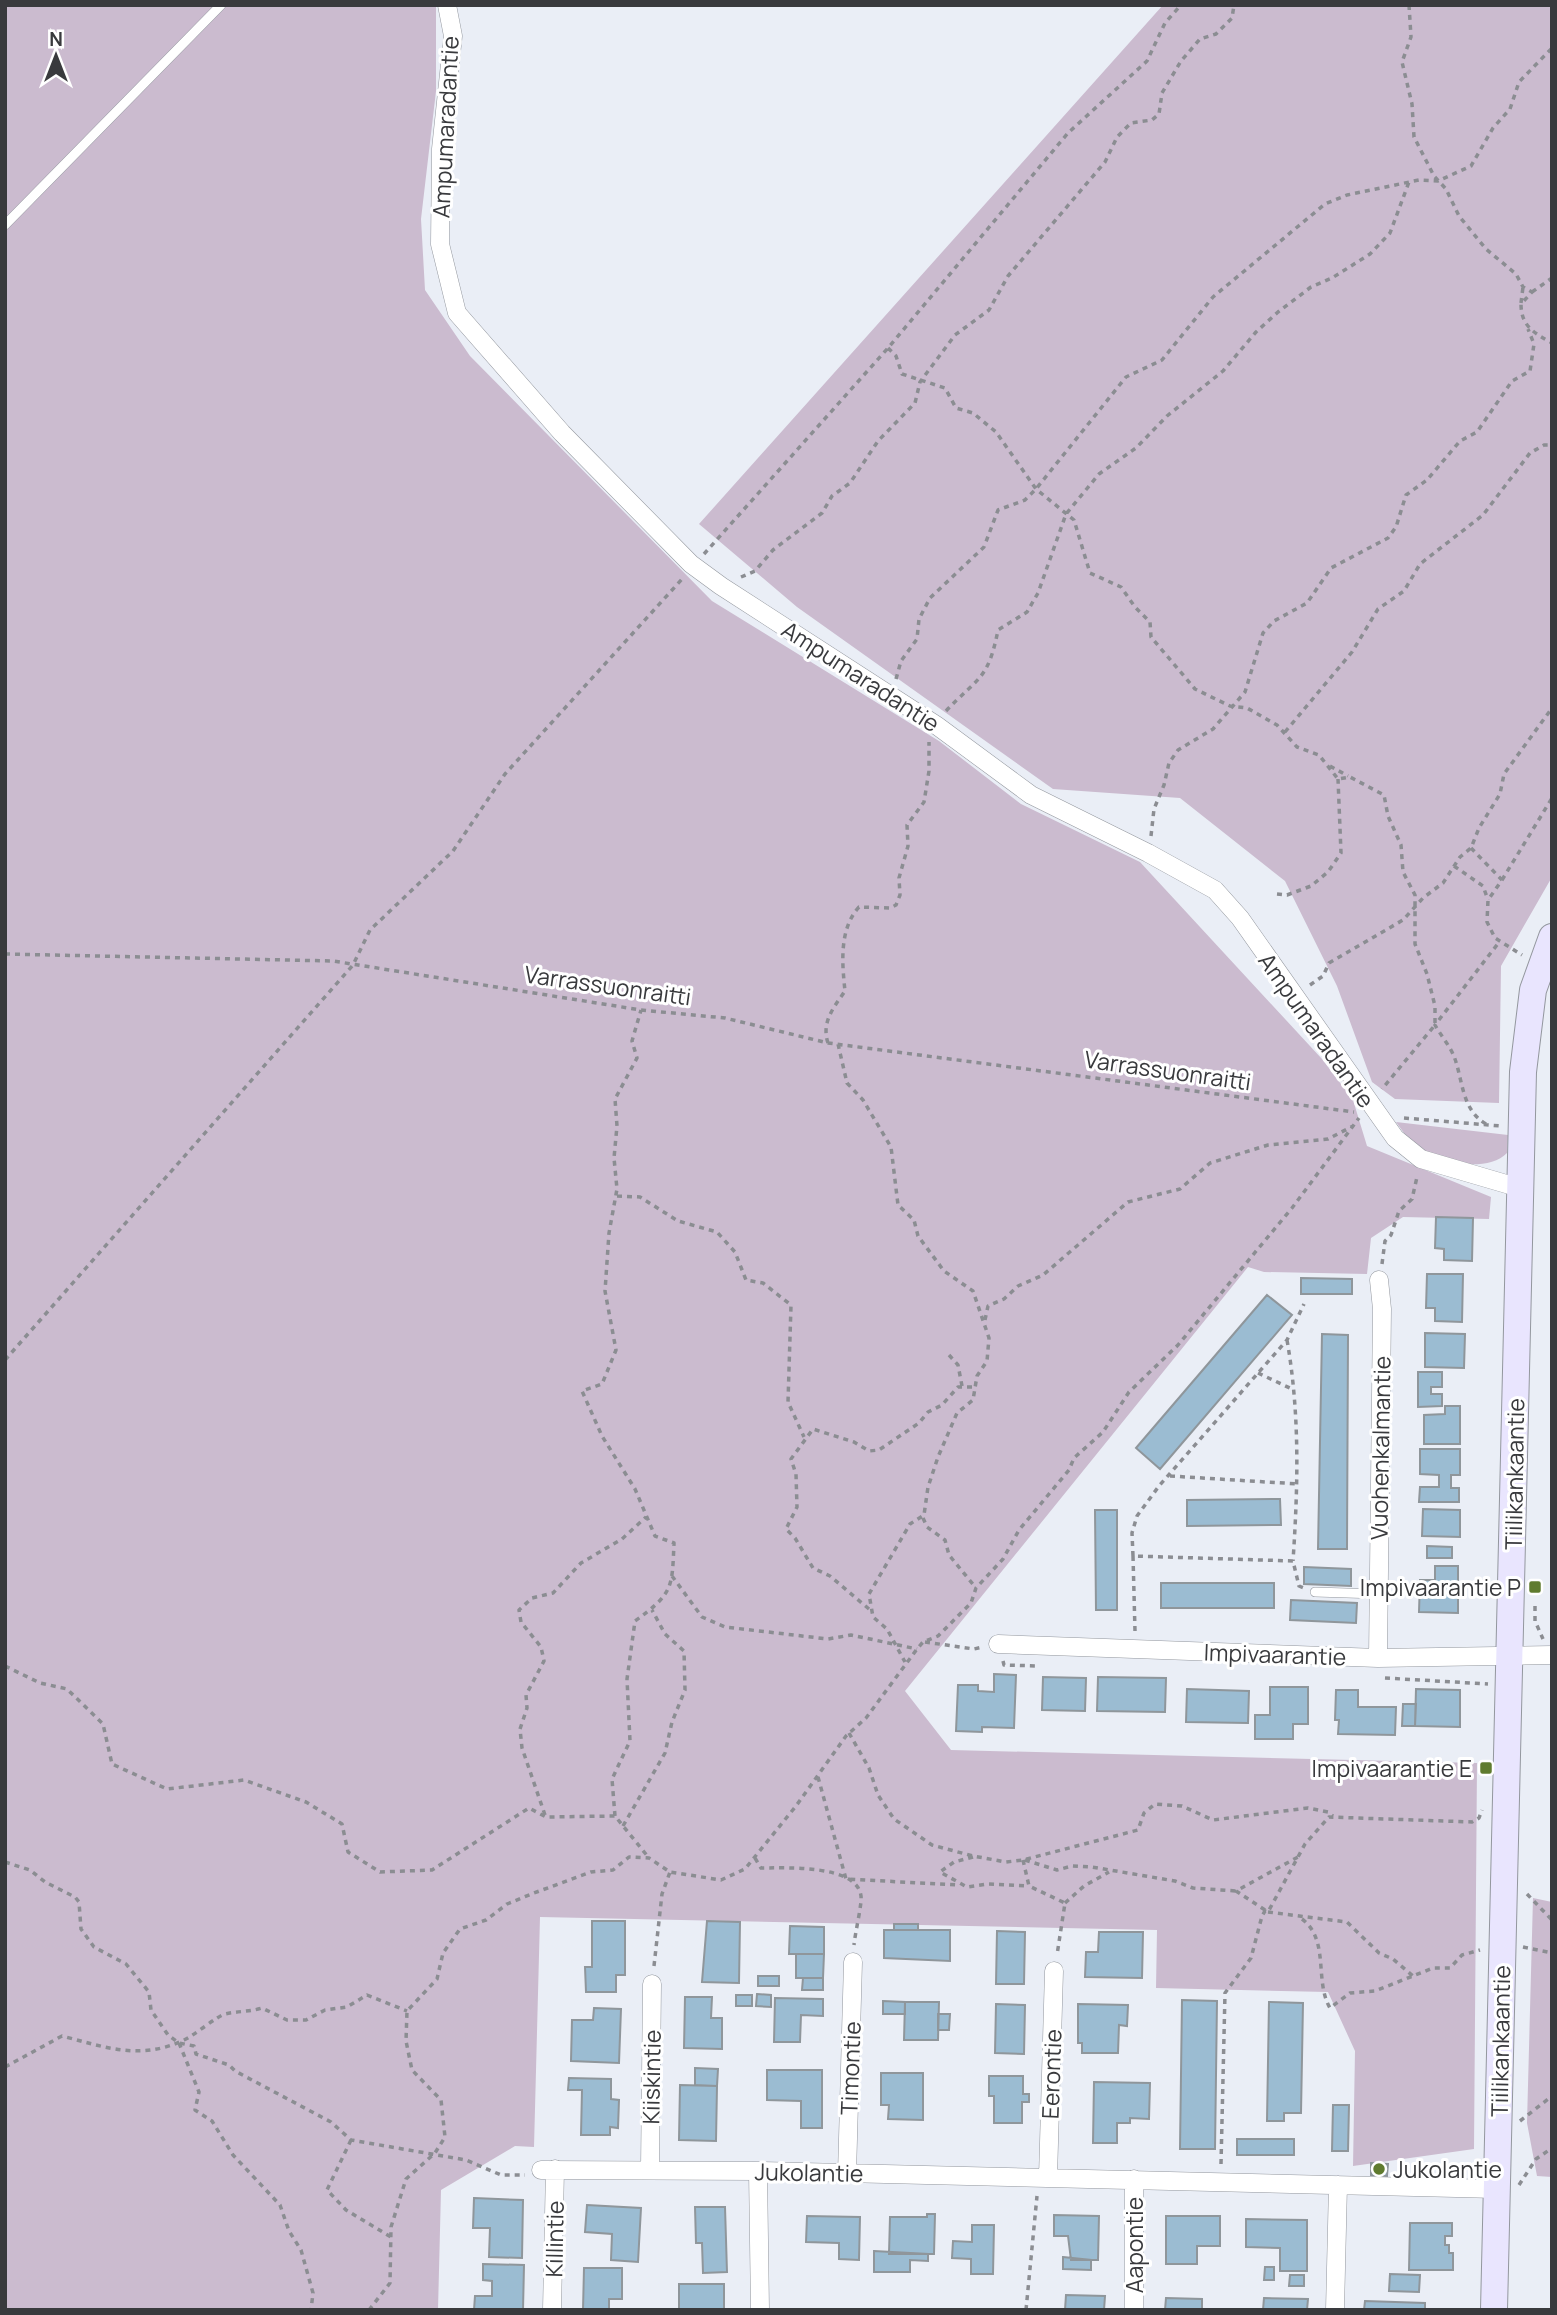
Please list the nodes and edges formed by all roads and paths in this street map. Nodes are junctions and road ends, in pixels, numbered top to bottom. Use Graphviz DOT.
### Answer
graph roads {
  1 [pos="221,5"];
  2 [pos="447,5"];
  3 [pos="1181,5"];
  4 [pos="1234,5"];
  5 [pos="1409,5"];
  6 [pos="1552,48"];
  7 [pos="1438,181"];
  8 [pos="1409,182"];
  9 [pos="5,225"];
  10 [pos="1552,278"];
  11 [pos="1523,287"];
  12 [pos="1532,292"];
  13 [pos="1521,304"];
  14 [pos="1528,329"];
  15 [pos="1543,338"];
  16 [pos="1552,343"];
  17 [pos="1534,344"];
  18 [pos="888,348"];
  19 [pos="920,382"];
  20 [pos="1552,445"];
  21 [pos="1036,489"];
  22 [pos="1066,514"];
  23 [pos="694,566"];
  24 [pos="721,586"];
  25 [pos="1245,692"];
  26 [pos="892,695"];
  27 [pos="1230,706"];
  28 [pos="1247,708"];
  29 [pos="1552,708"];
  30 [pos="936,725"];
  31 [pos="1285,732"];
  32 [pos="1329,765"];
  33 [pos="1350,777"];
  34 [pos="1338,779"];
  35 [pos="1552,799"];
  36 [pos="1471,848"];
  37 [pos="1148,853"];
  38 [pos="1454,866"];
  39 [pos="1502,880"];
  40 [pos="1277,894"];
  41 [pos="1488,900"];
  42 [pos="1415,907"];
  43 [pos="1552,937"];
  44 [pos="1500,941"];
  45 [pos="5,954"];
  46 [pos="1541,964"];
  47 [pos="353,965"];
  48 [pos="1296,998"];
  49 [pos="641,1010"];
  50 [pos="1435,1024"];
  51 [pos="828,1043"];
  52 [pos="838,1044"];
  53 [pos="1369,1111"];
  54 [pos="1354,1126"];
  55 [pos="1489,1126"];
  56 [pos="1521,1126"];
  57 [pos="1421,1159"];
  58 [pos="1520,1188"];
  59 [pos="616,1196"];
  60 [pos="1379,1280"];
  61 [pos="1304,1304"];
  62 [pos="985,1322"];
  63 [pos="1287,1340"];
  64 [pos="949,1355"];
  65 [pos="5,1360"];
  66 [pos="1258,1373"];
  67 [pos="962,1386"];
  68 [pos="975,1387"];
  69 [pos="1296,1390"];
  70 [pos="804,1437"];
  71 [pos="1170,1476"];
  72 [pos="1298,1484"];
  73 [pos="647,1516"];
  74 [pos="923,1518"];
  75 [pos="1133,1556"];
  76 [pos="1293,1561"];
  77 [pos="673,1576"];
  78 [pos="976,1588"];
  79 [pos="1315,1592"];
  80 [pos="1378,1594"];
  81 [pos="652,1609"];
  82 [pos="871,1610"];
  83 [pos="923,1642"];
  84 [pos="998,1644"];
  85 [pos="898,1645"];
  86 [pos="917,1649"];
  87 [pos="1136,1650"];
  88 [pos="1510,1654"];
  89 [pos="1552,1655"];
  90 [pos="1378,1658"];
  91 [pos="905,1663"];
  92 [pos="5,1666"];
  93 [pos="849,1733"];
  94 [pos="818,1775"];
  95 [pos="1484,1804"];
  96 [pos="615,1816"];
  97 [pos="1333,1816"];
  98 [pos="546,1817"];
  99 [pos="623,1826"];
  100 [pos="1300,1855"];
  101 [pos="973,1856"];
  102 [pos="649,1858"];
  103 [pos="755,1858"];
  104 [pos="1023,1860"];
  105 [pos="5,1862"];
  106 [pos="1111,1871"];
  107 [pos="670,1872"];
  108 [pos="846,1879"];
  109 [pos="958,1885"];
  110 [pos="1028,1886"];
  111 [pos="1519,1890"];
  112 [pos="1236,1891"];
  113 [pos="1065,1903"];
  114 [pos="1266,1911"];
  115 [pos="1302,1919"];
  116 [pos="1552,1920"];
  117 [pos="1510,1946"];
  118 [pos="1552,1953"];
  119 [pos="853,1962"];
  120 [pos="1054,1971"];
  121 [pos="1413,1977"];
  122 [pos="652,1984"];
  123 [pos="407,2011"];
  124 [pos="179,2043"];
  125 [pos="5,2067"];
  126 [pos="1552,2096"];
  127 [pos="1514,2127"];
  128 [pos="351,2140"];
  129 [pos="1552,2148"];
  130 [pos="435,2153"];
  131 [pos="650,2169"];
  132 [pos="758,2171"];
  133 [pos="550,2173"];
  134 [pos="847,2174"];
  135 [pos="1134,2179"];
  136 [pos="1221,2182"];
  137 [pos="1043,2184"];
  138 [pos="1338,2185"];
  139 [pos="1504,2190"];
  140 [pos="391,2237"];
  141 [pos="311,2310"];
  142 [pos="369,2310"];
  143 [pos="552,2310"];
  144 [pos="760,2310"];
  145 [pos="1027,2310"];
  146 [pos="1134,2310"];
  147 [pos="1335,2310"];
  148 [pos="1494,2310"];
  1 -- 9 [label="lane"];
  2 -- 23 [label="street, Ampumaradantie"];
  3 -- 18 [label="path"];
  4 -- 19 [label="path"];
  5 -- 7 [label="path"];
  6 -- 7 [label="path"];
  7 -- 8 [label="path"];
  7 -- 11 [label="path"];
  8 -- 21 [label="path"];
  8 -- 22 [label="path"];
  10 -- 12 [label="path"];
  11 -- 12 [label="path"];
  11 -- 13 [label="path"];
  12 -- 13 [label="path"];
  13 -- 14 [label="path"];
  14 -- 15 [label="path"];
  14 -- 17 [label="path"];
  15 -- 16 [label="path"];
  15 -- 17 [label="path"];
  17 -- 25 [label="path"];
  18 -- 19 [label="path"];
  18 -- 23 [label="path"];
  19 -- 21 [label="path"];
  19 -- 24 [label="path"];
  20 -- 31 [label="path"];
  21 -- 22 [label="path"];
  21 -- 26 [label="path"];
  22 -- 27 [label="path"];
  22 -- 30 [label="path"];
  23 -- 24 [label="street, Ampumaradantie"];
  23 -- 47 [label="path"];
  24 -- 26 [label="street, Ampumaradantie"];
  25 -- 27 [label="path"];
  25 -- 28 [label="path"];
  26 -- 30 [label="street, Ampumaradantie"];
  27 -- 28 [label="path"];
  27 -- 37 [label="path"];
  28 -- 31 [label="path"];
  29 -- 36 [label="path"];
  30 -- 37 [label="street, Ampumaradantie"];
  30 -- 51 [label="path"];
  31 -- 32 [label="path"];
  32 -- 33 [label="path"];
  32 -- 34 [label="path"];
  33 -- 34 [label="path"];
  33 -- 42 [label="path"];
  34 -- 40 [label="path"];
  35 -- 39 [label="path"];
  36 -- 38 [label="path"];
  36 -- 39 [label="path"];
  37 -- 48 [label="street, Ampumaradantie"];
  38 -- 41 [label="path"];
  38 -- 42 [label="path"];
  39 -- 41 [label="path"];
  41 -- 44 [label="path"];
  42 -- 48 [label="path"];
  42 -- 50 [label="path"];
  43 -- 46 [label="street, Tiilikankaantie"];
  44 -- 46 [label="path"];
  44 -- 50 [label="path"];
  45 -- 47 [label="path, Varrassuonraitti"];
  46 -- 56 [label="street, Tiilikankaantie"];
  47 -- 49 [label="path, Varrassuonraitti"];
  47 -- 65 [label="path"];
  48 -- 53 [label="street, Ampumaradantie"];
  49 -- 51 [label="path, Varrassuonraitti"];
  49 -- 59 [label="path"];
  50 -- 53 [label="path"];
  50 -- 55 [label="path"];
  51 -- 52 [label="path, Varrassuonraitti"];
  52 -- 53 [label="path, Varrassuonraitti"];
  52 -- 62 [label="path"];
  53 -- 54 [label="path"];
  53 -- 55 [label="path, Varrassuonraitti"];
  53 -- 57 [label="street, Ampumaradantie"];
  54 -- 62 [label="path"];
  54 -- 78 [label="path"];
  55 -- 56 [label="path, Varrassuonraitti"];
  56 -- 58 [label="street, Tiilikankaantie"];
  57 -- 58 [label="street, Ampumaradantie"];
  57 -- 60 [label="path"];
  58 -- 88 [label="street, Tiilikankaantie"];
  59 -- 70 [label="path"];
  59 -- 73 [label="path"];
  60 -- 80 [label="street, Vuohenkalmantie"];
  61 -- 63 [label="path"];
  62 -- 68 [label="path"];
  63 -- 66 [label="path"];
  63 -- 69 [label="path"];
  64 -- 67 [label="path"];
  66 -- 69 [label="path"];
  66 -- 71 [label="path"];
  67 -- 68 [label="path"];
  67 -- 70 [label="path"];
  68 -- 74 [label="path"];
  69 -- 72 [label="path"];
  70 -- 82 [label="path"];
  71 -- 72 [label="path"];
  71 -- 75 [label="path"];
  72 -- 76 [label="path"];
  73 -- 77 [label="path"];
  73 -- 98 [label="path"];
  74 -- 78 [label="path"];
  74 -- 82 [label="path"];
  75 -- 76 [label="path"];
  75 -- 87 [label="path"];
  76 -- 79 [label="path"];
  77 -- 81 [label="path"];
  77 -- 85 [label="path"];
  78 -- 83 [label="path"];
  79 -- 80 [label="lane"];
  80 -- 90 [label="street, Vuohenkalmantie"];
  81 -- 96 [label="path"];
  81 -- 99 [label="path"];
  82 -- 85 [label="path"];
  83 -- 84 [label="path"];
  83 -- 86 [label="path"];
  84 -- 87 [label="street, Impivaarantie"];
  85 -- 86 [label="path"];
  85 -- 91 [label="path"];
  86 -- 91 [label="path"];
  87 -- 90 [label="street, Impivaarantie"];
  88 -- 89 [label="street, Impivaarantie"];
  88 -- 90 [label="street, Impivaarantie"];
  88 -- 117 [label="street, Tiilikankaantie"];
  91 -- 93 [label="path"];
  92 -- 98 [label="path"];
  93 -- 94 [label="path"];
  93 -- 101 [label="path"];
  94 -- 103 [label="path"];
  94 -- 108 [label="path"];
  95 -- 97 [label="path"];
  96 -- 98 [label="path"];
  96 -- 99 [label="path"];
  97 -- 100 [label="path"];
  97 -- 104 [label="path"];
  99 -- 102 [label="path"];
  100 -- 112 [label="path"];
  100 -- 114 [label="path"];
  101 -- 104 [label="path"];
  101 -- 109 [label="path"];
  102 -- 107 [label="path"];
  102 -- 123 [label="path"];
  103 -- 107 [label="path"];
  103 -- 108 [label="path"];
  104 -- 106 [label="path"];
  104 -- 110 [label="path"];
  105 -- 124 [label="path"];
  106 -- 112 [label="path"];
  106 -- 113 [label="path"];
  107 -- 122 [label="path"];
  108 -- 109 [label="path"];
  108 -- 119 [label="path"];
  109 -- 110 [label="path"];
  110 -- 113 [label="path"];
  111 -- 116 [label="path"];
  112 -- 114 [label="path"];
  113 -- 120 [label="path"];
  114 -- 115 [label="path"];
  114 -- 136 [label="path"];
  115 -- 121 [label="path"];
  115 -- 121 [label="path"];
  117 -- 118 [label="path"];
  117 -- 121 [label="path"];
  117 -- 139 [label="street, Tiilikankaantie"];
  119 -- 134 [label="street, Timontie"];
  120 -- 137 [label="street, Eerontie"];
  122 -- 131 [label="street, Kiiskintie"];
  123 -- 124 [label="path"];
  123 -- 130 [label="path"];
  124 -- 125 [label="path"];
  124 -- 128 [label="path"];
  124 -- 141 [label="path"];
  126 -- 127 [label="path"];
  128 -- 130 [label="path"];
  128 -- 140 [label="path"];
  129 -- 139 [label="path"];
  130 -- 133 [label="path"];
  130 -- 140 [label="path"];
  131 -- 132 [label="street, Jukolantie"];
  131 -- 133 [label="street, Jukolantie"];
  132 -- 134 [label="street, Jukolantie"];
  132 -- 144 [label="street"];
  133 -- 143 [label="street, Killintie"];
  134 -- 137 [label="street, Jukolantie"];
  135 -- 136 [label="street, Jukolantie"];
  135 -- 137 [label="street, Jukolantie"];
  135 -- 146 [label="street, Aapontie"];
  136 -- 138 [label="street, Jukolantie"];
  137 -- 145 [label="path"];
  138 -- 139 [label="street, Jukolantie"];
  138 -- 147 [label="street"];
  139 -- 148 [label="street, Tiilikankaantie"];
  140 -- 142 [label="path"];
}
